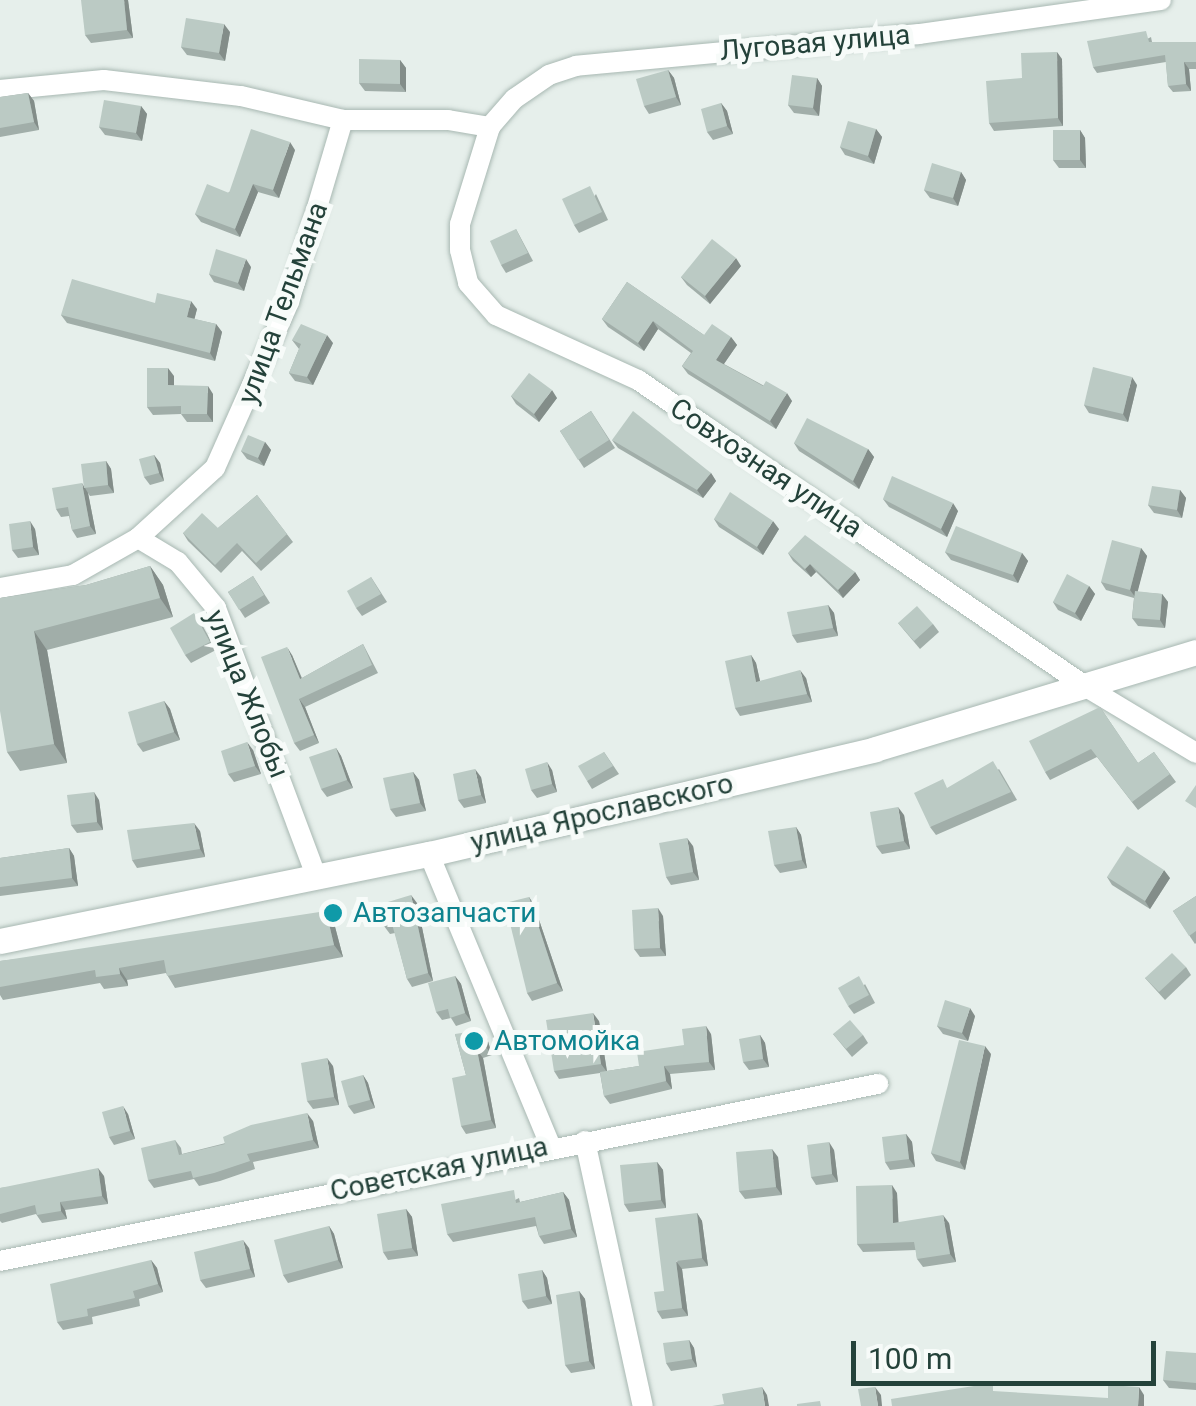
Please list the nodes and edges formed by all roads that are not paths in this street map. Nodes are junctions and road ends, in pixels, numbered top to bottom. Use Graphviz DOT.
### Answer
graph roads {
  1 [pos="1161,0"];
  2 [pos="0,90"];
  3 [pos="343,120"];
  4 [pos="490,127"];
  5 [pos="138,538"];
  6 [pos="0,588"];
  7 [pos="1196,652"];
  8 [pos="1088,688"];
  9 [pos="1196,752"];
  10 [pos="429,854"];
  11 [pos="317,878"];
  12 [pos="0,941"];
  13 [pos="878,1084"];
  14 [pos="586,1141"];
  15 [pos="550,1145"];
  16 [pos="0,1262"];
  17 [pos="643,1406"];
  1 -- 4 [label="street, Луговая улица"];
  2 -- 3 [label="street"];
  3 -- 4 [label="street"];
  3 -- 5 [label="street, улица Тельмана"];
  4 -- 8 [label="street, Совхозная улица"];
  5 -- 6 [label="street, улица Тельмана"];
  5 -- 11 [label="street, улица Жлобы"];
  7 -- 8 [label="street, улица Ярославского"];
  8 -- 9 [label="street, Совхозная улица"];
  8 -- 10 [label="street, улица Ярославского"];
  10 -- 11 [label="street, улица Ярославского"];
  10 -- 15 [label="street"];
  11 -- 12 [label="street, улица Ярославского"];
  13 -- 14 [label="street, Советская улица"];
  14 -- 15 [label="street, Советская улица"];
  14 -- 17 [label="street"];
  15 -- 16 [label="street, Советская улица"];
}
